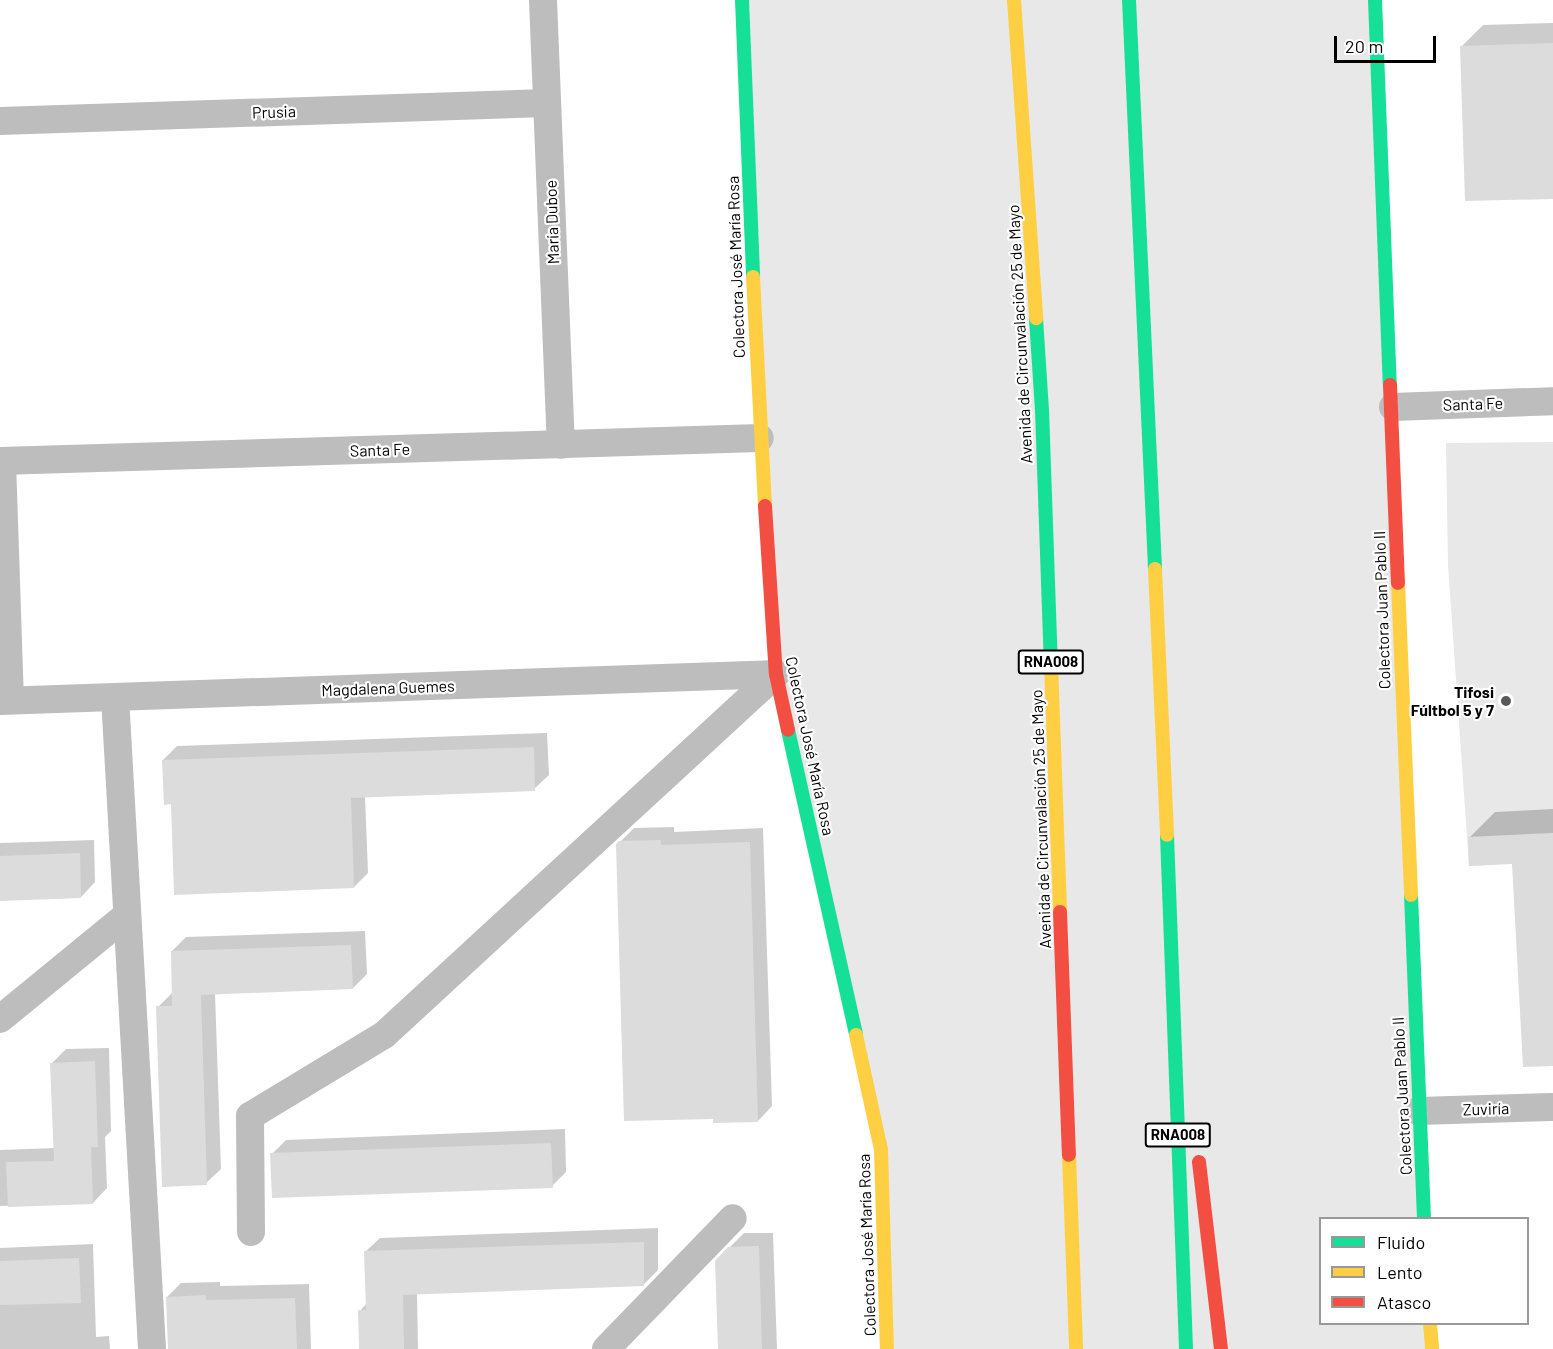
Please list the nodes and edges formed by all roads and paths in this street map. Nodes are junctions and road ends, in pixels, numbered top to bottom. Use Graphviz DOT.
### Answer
graph roads {
  1 [pos="543,0"];
  2 [pos="742,0"];
  3 [pos="1014,0"];
  4 [pos="1129,0"];
  5 [pos="1375,0"];
  6 [pos="547,103"];
  7 [pos="0,121"];
  8 [pos="1553,401"];
  9 [pos="1392,407"];
  10 [pos="760,438"];
  11 [pos="561,445"];
  12 [pos="1,461"];
  13 [pos="776,674"];
  14 [pos="115,697"];
  15 [pos="5,700"];
  16 [pos="126,916"];
  17 [pos="1171,921"];
  18 [pos="0,1019"];
  19 [pos="1192,1100"];
  20 [pos="1553,1107"];
  21 [pos="1418,1111"];
  22 [pos="1197,1147"];
  23 [pos="1424,1217"];
  24 [pos="733,1218"];
  25 [pos="251,1232"];
  26 [pos="1430,1325"];
  27 [pos="152,1349"];
  28 [pos="606,1349"];
  29 [pos="887,1349"];
  30 [pos="1075,1349"];
  31 [pos="1186,1349"];
  32 [pos="1221,1349"];
  33 [pos="1432,1349"];
  1 -- 6 [label="street, María Duboe"];
  2 -- 10 [label="main road, Colectora José María Rosa"];
  3 -- 30 [label="main road, Avenida de Circunvalación 25 de Mayo / RNA008"];
  4 -- 17 [label="main road, RNA008"];
  5 -- 9 [label="main road, Colectora Juan Pablo II"];
  6 -- 7 [label="street, Prusia"];
  6 -- 11 [label="street, María Duboe"];
  8 -- 9 [label="street, Santa Fe"];
  9 -- 21 [label="main road, Colectora Juan Pablo II"];
  10 -- 11 [label="street, Santa Fe"];
  10 -- 13 [label="main road, Colectora José María Rosa"];
  11 -- 12 [label="street, Santa Fe"];
  12 -- 15 [label="street"];
  13 -- 14 [label="street, Magdalena Guemes"];
  13 -- 25 [label="street"];
  13 -- 29 [label="main road, Colectora José María Rosa"];
  14 -- 15 [label="street, Magdalena Guemes"];
  14 -- 16 [label="street"];
  16 -- 18 [label="street"];
  16 -- 27 [label="street"];
  17 -- 19 [label="main road"];
  17 -- 31 [label="main road, RNA008"];
  20 -- 21 [label="street, Zuviría"];
  21 -- 23 [label="main road, Colectora Juan Pablo II"];
  22 -- 32 [label="main road"];
  24 -- 28 [label="street"];
  26 -- 33 [label="main road"];
}
